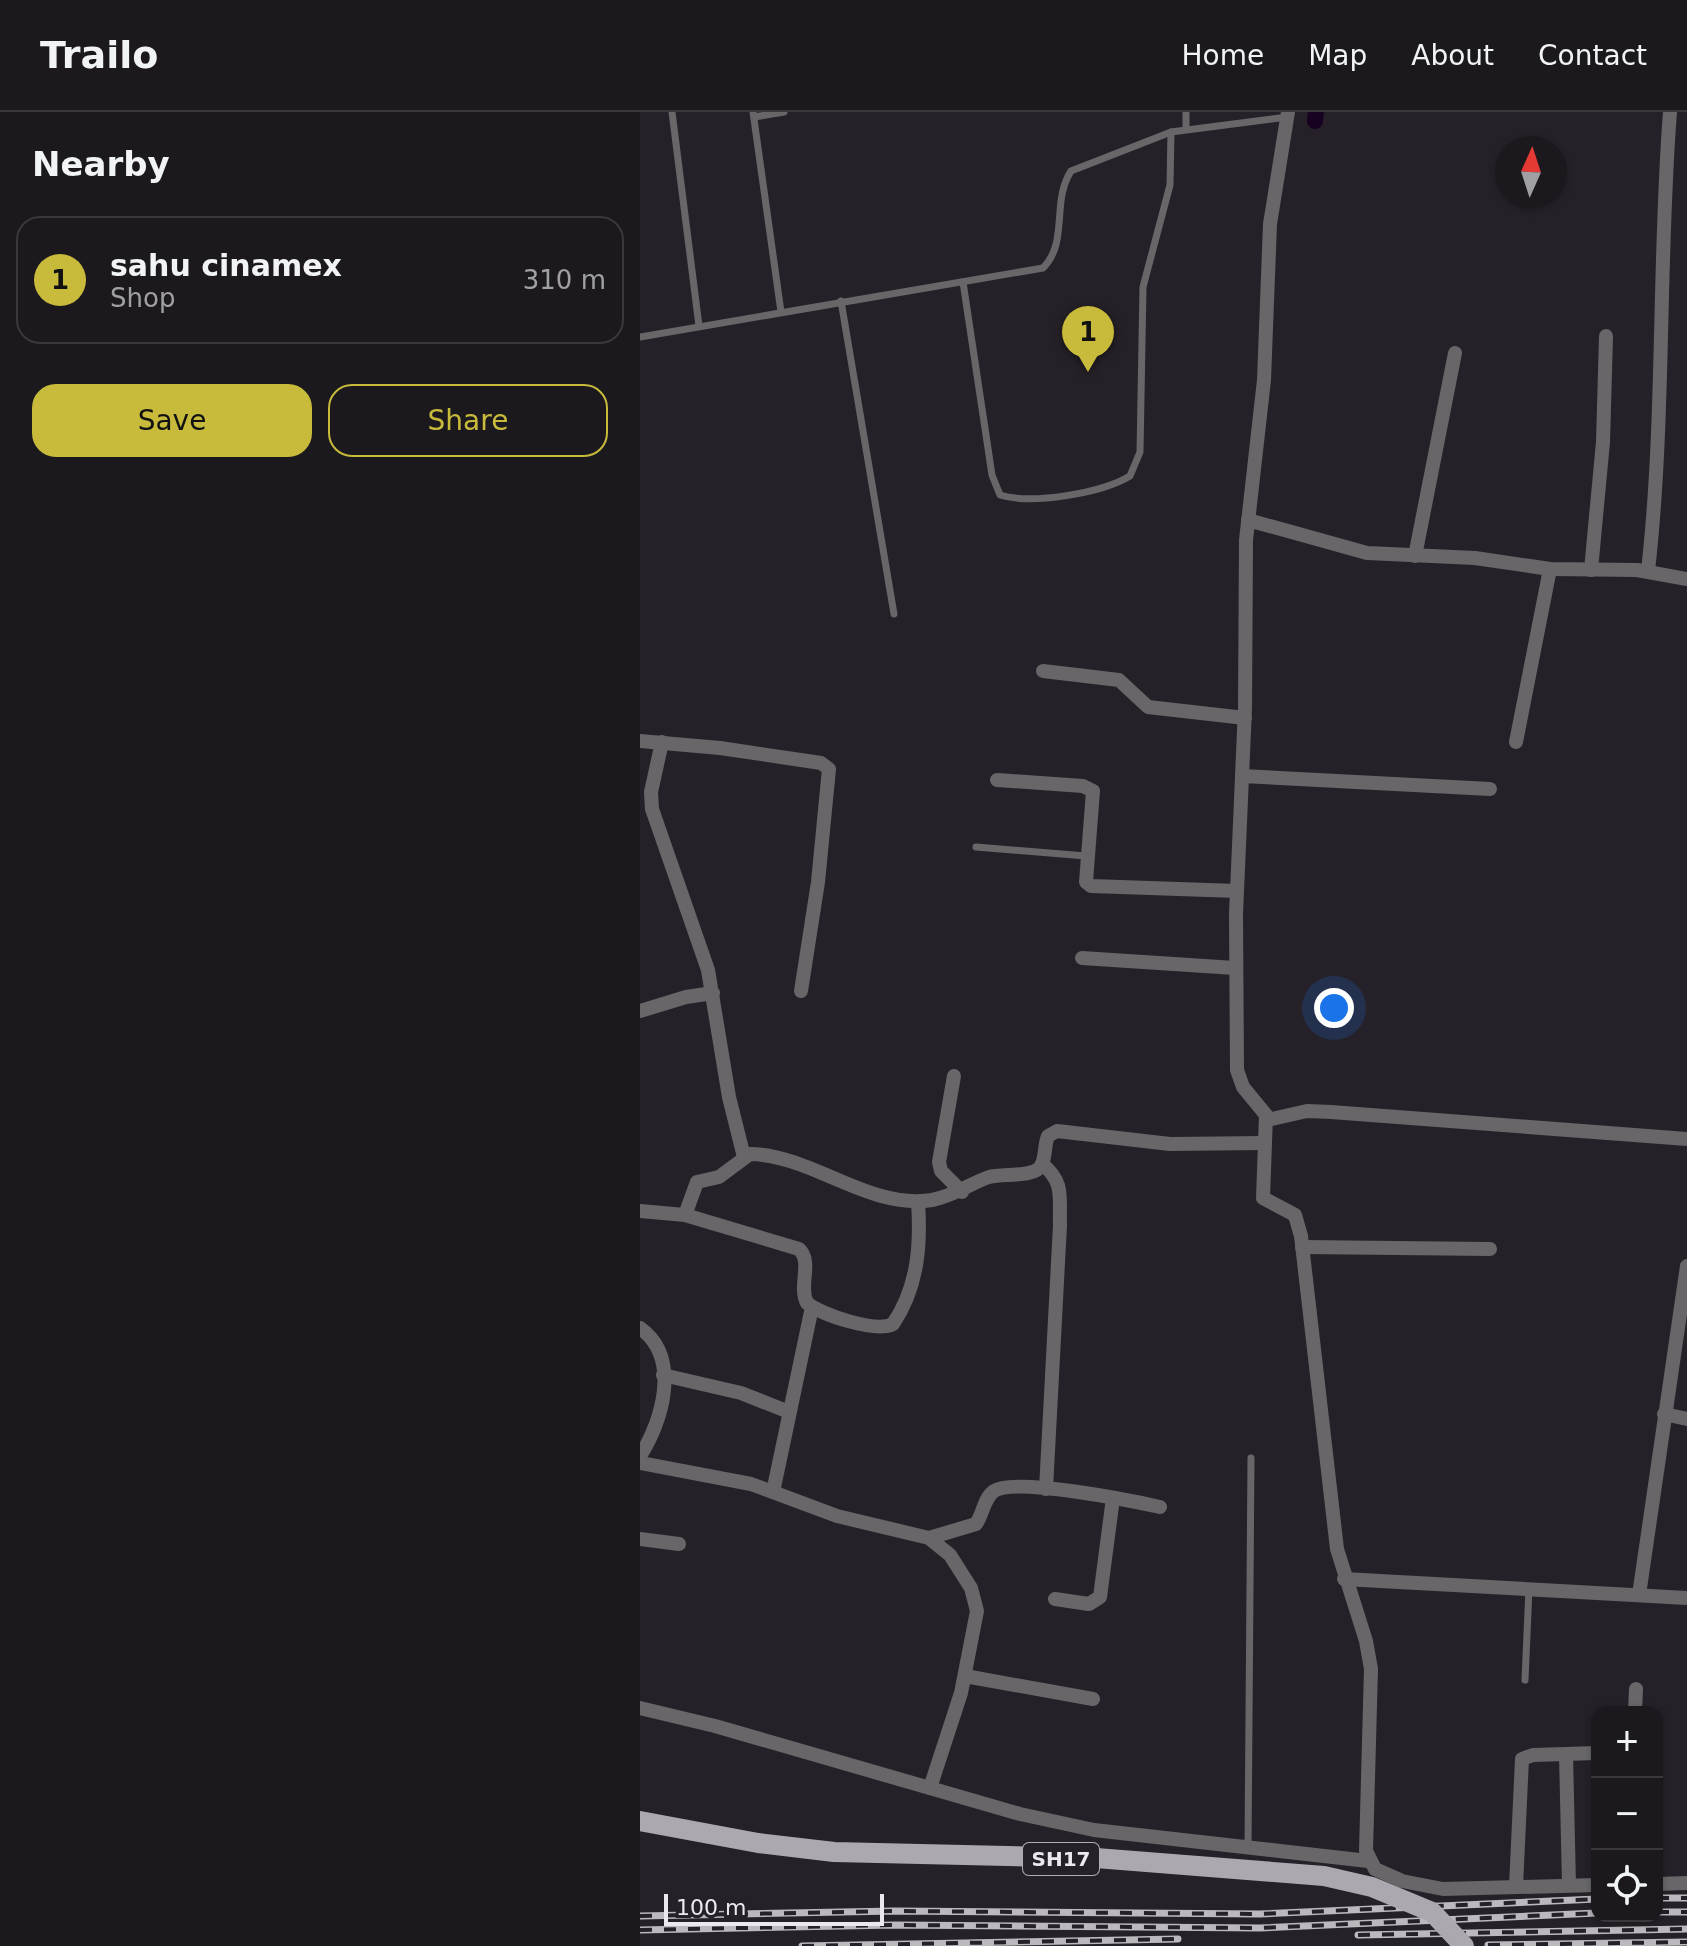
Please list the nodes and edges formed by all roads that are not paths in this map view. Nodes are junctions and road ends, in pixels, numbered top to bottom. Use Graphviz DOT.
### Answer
graph roads {
  1 [pos="672,112"];
  2 [pos="784,112"];
  3 [pos="1186,112"];
  4 [pos="1670,112"];
  5 [pos="753,114"];
  6 [pos="1287,115"];
  7 [pos="1186,129"];
  8 [pos="1171,132"];
  9 [pos="963,282"];
  10 [pos="841,301"];
  11 [pos="781,312"];
  12 [pos="699,326"];
  13 [pos="1606,336"];
  14 [pos="640,337"];
  15 [pos="1455,353"];
  16 [pos="1248,520"];
  17 [pos="1415,556"];
  18 [pos="1550,569"];
  19 [pos="1591,570"];
  20 [pos="1648,571"];
  21 [pos="1687,579"];
  22 [pos="894,614"];
  23 [pos="1043,671"];
  24 [pos="1245,718"];
  25 [pos="640,741"];
  26 [pos="662,742"];
  27 [pos="1516,742"];
  28 [pos="1242,776"];
  29 [pos="997,780"];
  30 [pos="1490,789"];
  31 [pos="976,847"];
  32 [pos="1086,856"];
  33 [pos="1237,891"];
  34 [pos="1082,958"];
  35 [pos="1235,968"];
  36 [pos="801,991"];
  37 [pos="713,993"];
  38 [pos="640,1011"];
  39 [pos="954,1076"];
  40 [pos="1267,1120"];
  41 [pos="1687,1139"];
  42 [pos="1265,1143"];
  43 [pos="744,1157"];
  44 [pos="1042,1164"];
  45 [pos="962,1192"];
  46 [pos="918,1202"];
  47 [pos="640,1211"];
  48 [pos="685,1215"];
  49 [pos="1302,1247"];
  50 [pos="1490,1249"];
  51 [pos="1687,1266"];
  52 [pos="812,1307"];
  53 [pos="640,1328"];
  54 [pos="663,1375"];
  55 [pos="789,1412"];
  56 [pos="1664,1414"];
  57 [pos="1687,1419"];
  58 [pos="640,1456"];
  59 [pos="1251,1458"];
  60 [pos="640,1463"];
  61 [pos="1046,1489"];
  62 [pos="773,1492"];
  63 [pos="1113,1498"];
  64 [pos="1160,1507"];
  65 [pos="929,1538"];
  66 [pos="640,1539"];
  67 [pos="679,1544"];
  68 [pos="1344,1579"];
  69 [pos="1529,1588"];
  70 [pos="1639,1595"];
  71 [pos="1687,1598"];
  72 [pos="1055,1599"];
  73 [pos="965,1676"];
  74 [pos="1525,1680"];
  75 [pos="1636,1689"];
  76 [pos="1093,1699"];
  77 [pos="1635,1706"];
  78 [pos="640,1708"];
  79 [pos="1591,1753"];
  80 [pos="1566,1754"];
  81 [pos="930,1788"];
  82 [pos="640,1821"];
  83 [pos="1248,1848"];
  84 [pos="1368,1861"];
  85 [pos="1687,1883"];
  86 [pos="1663,1884"];
  87 [pos="1569,1885"];
  88 [pos="1591,1885"];
  89 [pos="1516,1886"];
  90 [pos="1464,1946"];
  1 -- 12 [label="lane"];
  2 -- 5 [label="lane"];
  3 -- 7 [label="lane"];
  4 -- 20 [label="street"];
  5 -- 11 [label="lane"];
  6 -- 7 [label="lane"];
  6 -- 16 [label="street"];
  7 -- 8 [label="lane"];
  8 -- 9 [label="lane"];
  8 -- 9 [label="lane"];
  9 -- 10 [label="lane"];
  10 -- 11 [label="lane"];
  10 -- 22 [label="lane"];
  11 -- 12 [label="lane"];
  12 -- 14 [label="lane"];
  13 -- 19 [label="street"];
  15 -- 17 [label="street"];
  16 -- 17 [label="street"];
  16 -- 24 [label="street"];
  17 -- 18 [label="street"];
  18 -- 19 [label="street"];
  18 -- 27 [label="street"];
  19 -- 20 [label="street"];
  20 -- 21 [label="street"];
  23 -- 24 [label="street"];
  24 -- 28 [label="street"];
  25 -- 26 [label="street"];
  26 -- 36 [label="street"];
  26 -- 37 [label="street"];
  28 -- 30 [label="street"];
  28 -- 33 [label="street"];
  29 -- 32 [label="street"];
  31 -- 32 [label="lane"];
  32 -- 33 [label="street"];
  33 -- 35 [label="street"];
  34 -- 35 [label="street"];
  35 -- 40 [label="street"];
  37 -- 38 [label="street"];
  37 -- 43 [label="street"];
  39 -- 45 [label="street"];
  40 -- 41 [label="street"];
  40 -- 42 [label="street"];
  42 -- 44 [label="street"];
  42 -- 49 [label="street"];
  43 -- 46 [label="street"];
  43 -- 48 [label="street"];
  44 -- 45 [label="street"];
  44 -- 61 [label="street"];
  45 -- 46 [label="street"];
  46 -- 52 [label="street"];
  47 -- 48 [label="street"];
  48 -- 52 [label="street"];
  49 -- 50 [label="street"];
  49 -- 68 [label="street"];
  51 -- 56 [label="street"];
  52 -- 55 [label="street"];
  53 -- 54 [label="street"];
  54 -- 55 [label="street"];
  54 -- 58 [label="street"];
  55 -- 62 [label="street"];
  56 -- 57 [label="street"];
  56 -- 70 [label="street"];
  59 -- 83 [label="lane"];
  60 -- 62 [label="street"];
  61 -- 63 [label="street"];
  61 -- 65 [label="street"];
  62 -- 65 [label="street"];
  63 -- 64 [label="street"];
  63 -- 72 [label="street"];
  65 -- 73 [label="street"];
  66 -- 67 [label="street"];
  68 -- 69 [label="street"];
  68 -- 84 [label="street"];
  69 -- 70 [label="street"];
  69 -- 74 [label="lane"];
  70 -- 71 [label="street"];
  73 -- 76 [label="street"];
  73 -- 81 [label="street"];
  75 -- 77 [label="street"];
  78 -- 81 [label="street"];
  79 -- 80 [label="street"];
  80 -- 87 [label="street"];
  80 -- 89 [label="street"];
  81 -- 83 [label="street"];
  82 -- 90 [label="main road, SH17, bridge"];
  83 -- 84 [label="street"];
  84 -- 89 [label="street"];
  85 -- 86 [label="street"];
  87 -- 88 [label="street"];
  87 -- 89 [label="street"];
}
